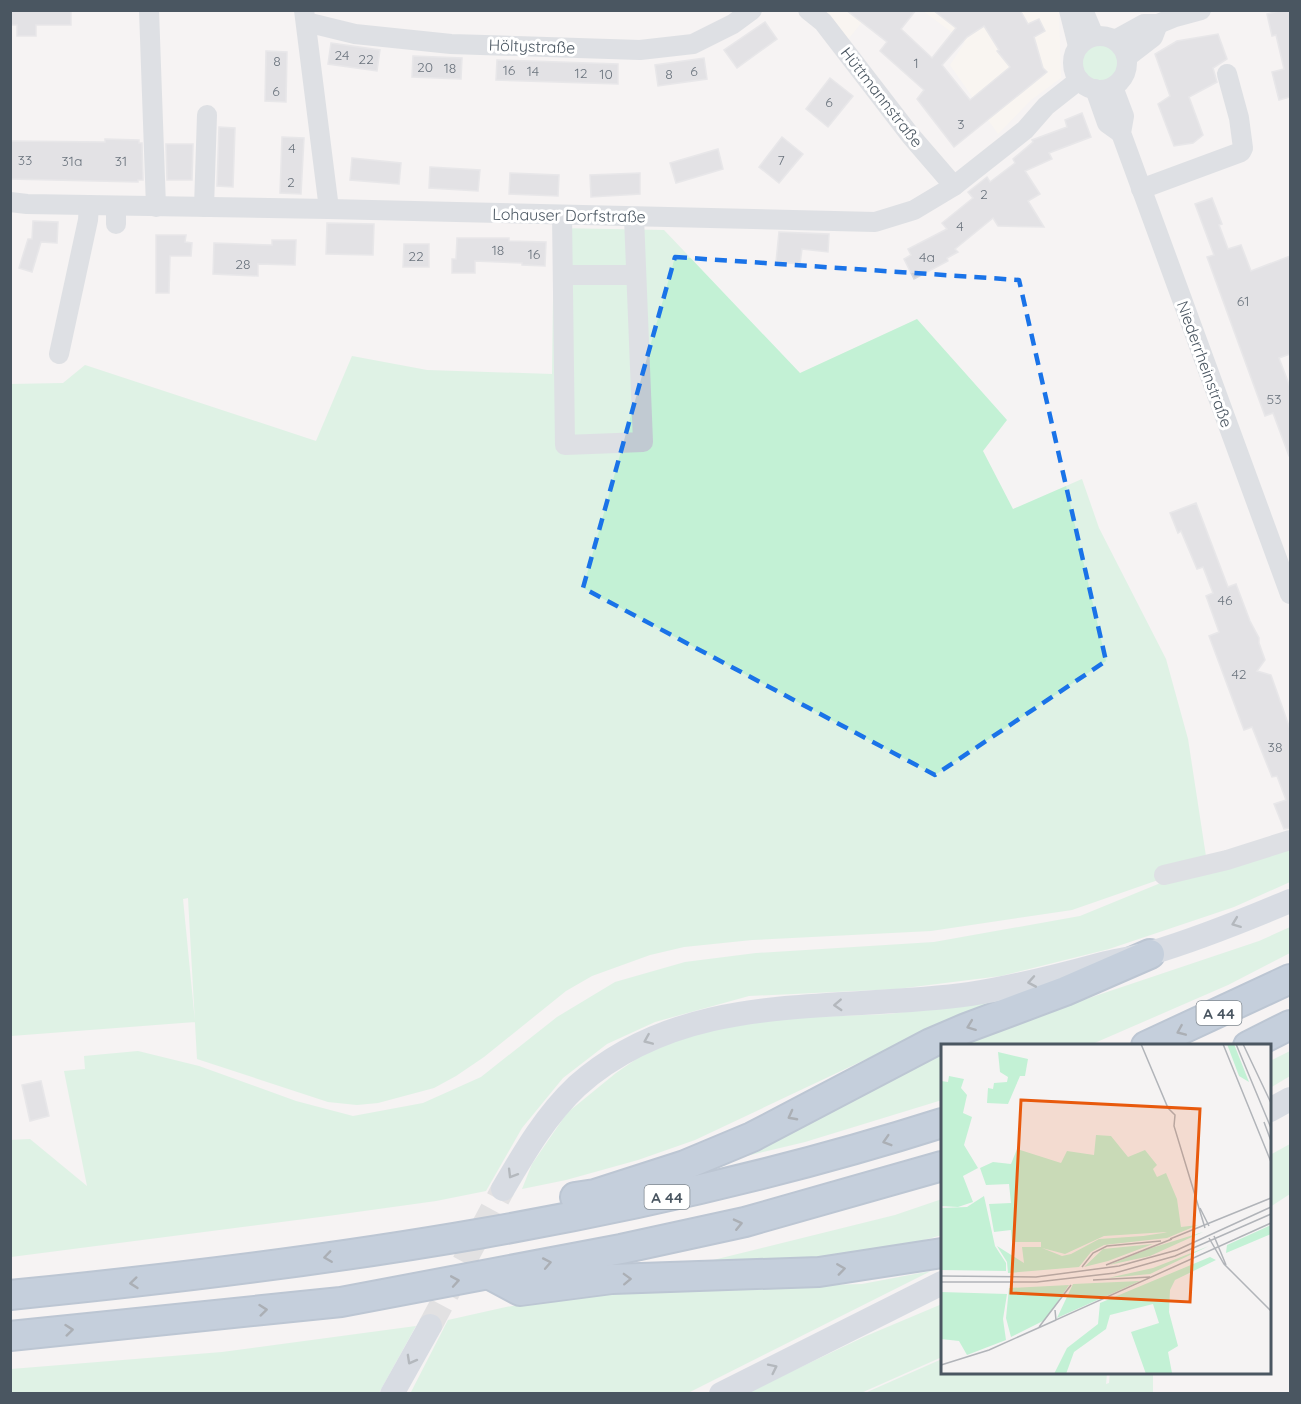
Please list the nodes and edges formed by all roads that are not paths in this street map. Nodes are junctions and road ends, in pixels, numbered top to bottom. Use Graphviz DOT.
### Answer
graph roads {
  1 [pos="148,10"];
  2 [pos="752,10"];
  3 [pos="808,10"];
  4 [pos="1069,10"];
  5 [pos="1083,10"];
  6 [pos="1201,10"];
  7 [pos="305,16"];
  8 [pos="1158,24"];
  9 [pos="1115,40"];
  10 [pos="1086,41"];
  11 [pos="1127,57"];
  12 [pos="1227,74"];
  13 [pos="1096,85"];
  14 [pos="207,115"];
  15 [pos="954,186"];
  16 [pos="1141,189"];
  17 [pos="10,202"];
  18 [pos="89,205"];
  19 [pos="156,207"];
  20 [pos="204,207"];
  21 [pos="329,209"];
  22 [pos="562,215"];
  23 [pos="634,217"];
  24 [pos="563,275"];
  25 [pos="636,275"];
  26 [pos="59,354"];
  27 [pos="1290,594"];
  28 [pos="1290,840"];
  29 [pos="1164,875"];
  30 [pos="1290,901"];
  31 [pos="1150,954"];
  32 [pos="1290,979"];
  33 [pos="1290,1025"];
  34 [pos="1150,1044"];
  35 [pos="1252,1044"];
  36 [pos="1290,1099"];
  37 [pos="1271,1109"];
  38 [pos="941,1123"];
  39 [pos="941,1166"];
  40 [pos="503,1189"];
  41 [pos="386,1249"];
  42 [pos="941,1253"];
  43 [pos="490,1275"];
  44 [pos="941,1284"];
  45 [pos="10,1295"];
  46 [pos="430,1326"];
  47 [pos="10,1336"];
  48 [pos="392,1394"];
  49 [pos="721,1394"];
  1 -- 19 [label="street"];
  2 -- 7 [label="street, Höltystraße"];
  3 -- 15 [label="street, Hüttmannstraße"];
  4 -- 10 [label="street, Niederrheinstraße"];
  5 -- 10 [label="street, Niederrheinstraße"];
  6 -- 8 [label="street"];
  7 -- 21 [label="street"];
  8 -- 9 [label="street"];
  8 -- 11 [label="street"];
  9 -- 10 [label="street"];
  9 -- 11 [label="street"];
  10 -- 13 [label="street, Niederrheinstraße"];
  11 -- 13 [label="street"];
  12 -- 16 [label="street"];
  13 -- 15 [label="street, Lohauser Dorfstraße"];
  13 -- 16 [label="street, Niederrheinstraße"];
  14 -- 20 [label="street"];
  15 -- 23 [label="street, Lohauser Dorfstraße"];
  16 -- 27 [label="street, Niederrheinstraße"];
  17 -- 18 [label="street, Lohauser Dorfstraße"];
  18 -- 19 [label="street, Lohauser Dorfstraße"];
  18 -- 26 [label="street"];
  19 -- 20 [label="street, Lohauser Dorfstraße"];
  20 -- 21 [label="street, Lohauser Dorfstraße"];
  21 -- 22 [label="street, Lohauser Dorfstraße"];
  22 -- 23 [label="street, Lohauser Dorfstraße"];
  22 -- 24 [label="street"];
  23 -- 25 [label="street"];
  24 -- 25 [label="street"];
  24 -- 25 [label="street"];
  28 -- 29 [label="street"];
  30 -- 31 [label="main road, one-way"];
  31 -- 40 [label="main road, one-way"];
  31 -- 41 [label="highway, one-way"];
  32 -- 34 [label="highway, A 44, one-way"];
  33 -- 35 [label="highway, A 44"];
  36 -- 37 [label="main road"];
  38 -- 41 [label="highway, A 44, one-way"];
  43 -- 39 [label="highway, A 44, one-way"];
  41 -- 45 [label="highway, A 44, one-way"];
  43 -- 42 [label="highway, one-way"];
  47 -- 43 [label="highway, A 44, one-way"];
  49 -- 44 [label="main road, one-way"];
  46 -- 48 [label="main road, one-way"];
}
